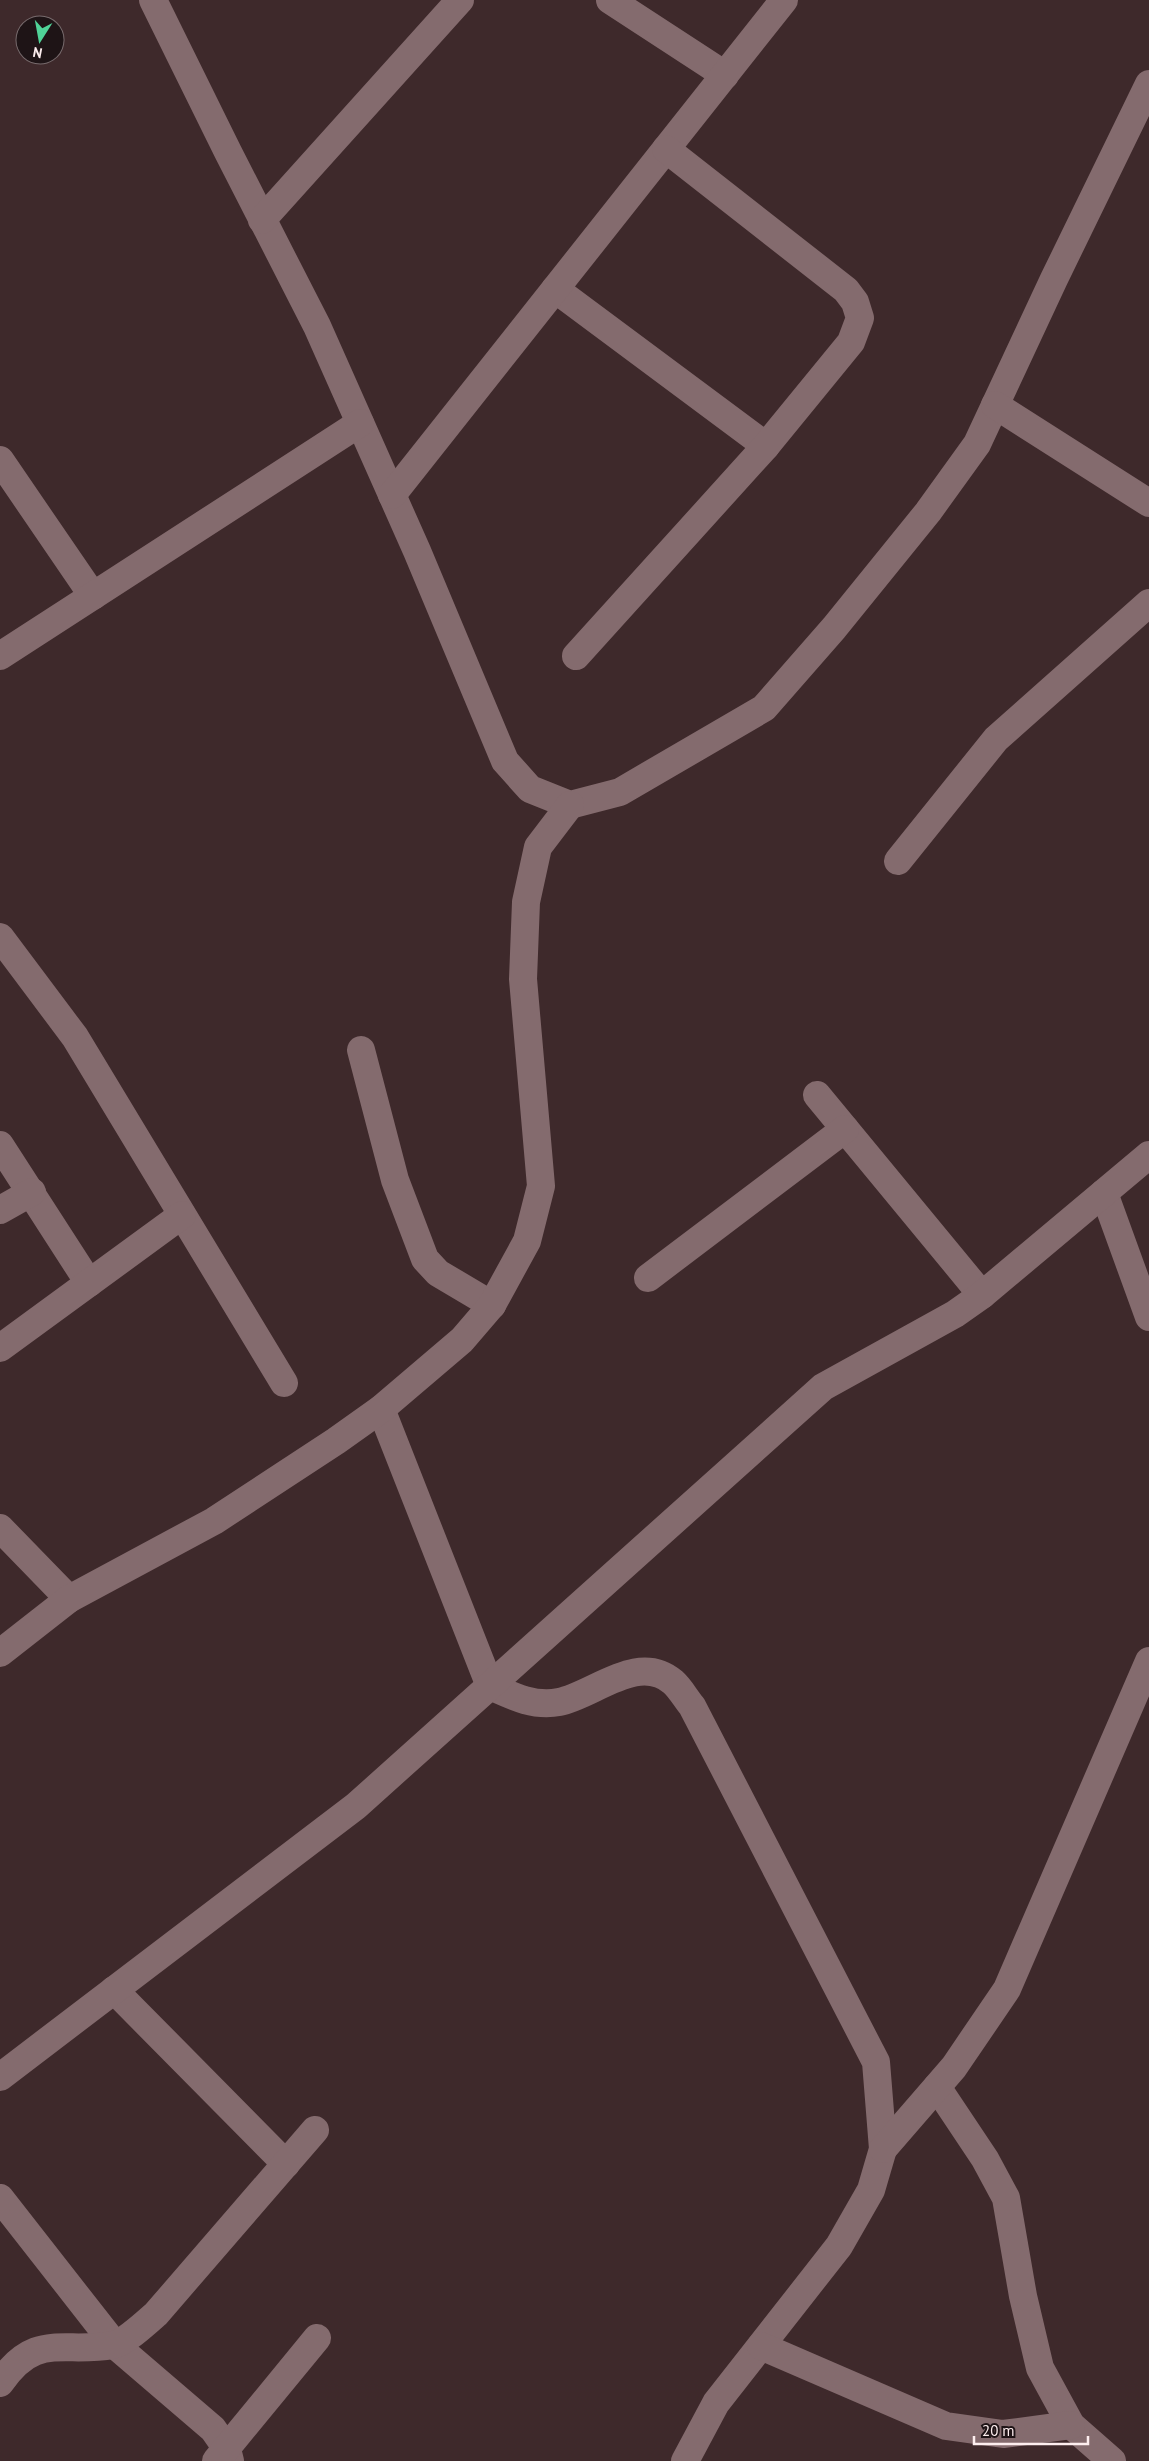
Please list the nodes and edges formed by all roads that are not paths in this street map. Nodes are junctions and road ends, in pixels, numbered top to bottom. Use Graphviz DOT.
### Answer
graph roads {
  1 [pos="153,0"];
  2 [pos="460,0"];
  3 [pos="610,0"];
  4 [pos="784,0"];
  5 [pos="725,75"];
  6 [pos="1149,84"];
  7 [pos="666,149"];
  8 [pos="262,220"];
  9 [pos="555,289"];
  10 [pos="995,405"];
  11 [pos="360,423"];
  12 [pos="766,446"];
  13 [pos="0,460"];
  14 [pos="392,495"];
  15 [pos="1149,504"];
  16 [pos="93,596"];
  17 [pos="1149,603"];
  18 [pos="0,656"];
  19 [pos="576,656"];
  20 [pos="570,805"];
  21 [pos="898,861"];
  22 [pos="0,936"];
  23 [pos="361,1050"];
  24 [pos="817,1095"];
  25 [pos="845,1130"];
  26 [pos="0,1145"];
  27 [pos="1149,1155"];
  28 [pos="32,1192"];
  29 [pos="1104,1193"];
  30 [pos="0,1210"];
  31 [pos="182,1215"];
  32 [pos="648,1278"];
  33 [pos="89,1283"];
  34 [pos="982,1295"];
  35 [pos="492,1305"];
  36 [pos="1149,1317"];
  37 [pos="0,1348"];
  38 [pos="284,1383"];
  39 [pos="381,1409"];
  40 [pos="0,1528"];
  41 [pos="69,1599"];
  42 [pos="0,1653"];
  43 [pos="1149,1661"];
  44 [pos="490,1686"];
  45 [pos="114,1990"];
  46 [pos="0,2077"];
  47 [pos="937,2087"];
  48 [pos="315,2130"];
  49 [pos="883,2149"];
  50 [pos="286,2164"];
  51 [pos="0,2198"];
  52 [pos="317,2338"];
  53 [pos="115,2345"];
  54 [pos="761,2346"];
  55 [pos="0,2383"];
  56 [pos="1071,2425"];
  57 [pos="225,2457"];
  58 [pos="685,2461"];
  59 [pos="1112,2461"];
  1 -- 8 [label="street"];
  2 -- 8 [label="street"];
  3 -- 5 [label="street"];
  4 -- 5 [label="street"];
  5 -- 7 [label="street"];
  6 -- 10 [label="street"];
  7 -- 9 [label="street"];
  7 -- 12 [label="street"];
  8 -- 11 [label="street"];
  9 -- 12 [label="street"];
  9 -- 14 [label="street"];
  10 -- 15 [label="street"];
  10 -- 20 [label="street"];
  11 -- 14 [label="street"];
  11 -- 16 [label="street"];
  12 -- 19 [label="street"];
  13 -- 16 [label="street"];
  14 -- 20 [label="street"];
  16 -- 18 [label="street"];
  17 -- 21 [label="street"];
  20 -- 35 [label="street"];
  22 -- 31 [label="street"];
  23 -- 35 [label="street"];
  24 -- 25 [label="street"];
  25 -- 32 [label="street"];
  25 -- 34 [label="street"];
  26 -- 28 [label="street"];
  27 -- 29 [label="street"];
  28 -- 30 [label="street"];
  28 -- 33 [label="street"];
  29 -- 34 [label="street"];
  29 -- 36 [label="street"];
  31 -- 33 [label="street"];
  31 -- 38 [label="street"];
  33 -- 37 [label="street"];
  34 -- 44 [label="street"];
  35 -- 39 [label="street"];
  39 -- 41 [label="street"];
  39 -- 44 [label="street"];
  40 -- 41 [label="street"];
  41 -- 42 [label="street"];
  43 -- 47 [label="street"];
  44 -- 45 [label="street"];
  44 -- 49 [label="street"];
  45 -- 46 [label="street"];
  45 -- 50 [label="street"];
  47 -- 49 [label="street"];
  47 -- 56 [label="street"];
  48 -- 50 [label="street"];
  49 -- 54 [label="street"];
  50 -- 53 [label="street"];
  51 -- 53 [label="street"];
  52 -- 57 [label="street"];
  53 -- 55 [label="street"];
  53 -- 57 [label="street"];
  54 -- 56 [label="street"];
  54 -- 58 [label="street"];
  56 -- 59 [label="street"];
}
